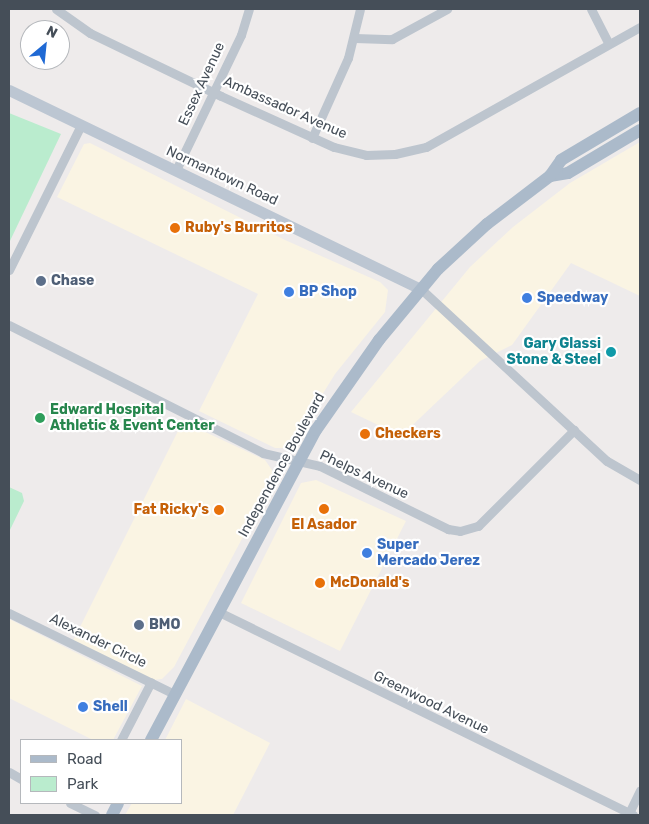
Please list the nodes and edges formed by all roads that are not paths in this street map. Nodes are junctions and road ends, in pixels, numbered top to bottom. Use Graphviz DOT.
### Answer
graph roads {
  1 [pos="56,9"];
  2 [pos="249,9"];
  3 [pos="360,9"];
  4 [pos="447,9"];
  5 [pos="591,9"];
  6 [pos="640,27"];
  7 [pos="355,38"];
  8 [pos="608,44"];
  9 [pos="9,90"];
  10 [pos="214,92"];
  11 [pos="640,113"];
  12 [pos="81,125"];
  13 [pos="640,130"];
  14 [pos="312,138"];
  15 [pos="176,170"];
  16 [pos="550,176"];
  17 [pos="9,270"];
  18 [pos="421,289"];
  19 [pos="9,325"];
  20 [pos="574,430"];
  21 [pos="298,462"];
  22 [pos="640,480"];
  23 [pos="219,612"];
  24 [pos="9,613"];
  25 [pos="151,682"];
  26 [pos="174,694"];
  27 [pos="122,739"];
  28 [pos="152,739"];
  29 [pos="640,790"];
  30 [pos="72,804"];
  31 [pos="84,809"];
  32 [pos="631,814"];
  33 [pos="95,815"];
  1 -- 10 [label="street, Ambassador Avenue"];
  2 -- 10 [label="street, Essex Avenue"];
  3 -- 7 [label="street"];
  4 -- 7 [label="street"];
  5 -- 8 [label="street"];
  6 -- 8 [label="street, Ambassador Avenue"];
  7 -- 14 [label="street"];
  8 -- 14 [label="street, Ambassador Avenue"];
  9 -- 12 [label="main road, Normantown Road"];
  10 -- 14 [label="street, Ambassador Avenue"];
  10 -- 15 [label="street, Essex Avenue"];
  11 -- 16 [label="main road, Independence Boulevard"];
  12 -- 15 [label="main road, Normantown Road"];
  12 -- 17 [label="street"];
  13 -- 16 [label="main road, Independence Boulevard"];
  15 -- 18 [label="main road, Normantown Road"];
  16 -- 18 [label="main road, Independence Boulevard"];
  18 -- 20 [label="street"];
  18 -- 21 [label="main road, Independence Boulevard"];
  19 -- 21 [label="street, Phelps Avenue"];
  20 -- 21 [label="street, Phelps Avenue"];
  20 -- 22 [label="street"];
  21 -- 23 [label="main road, Independence Boulevard"];
  23 -- 26 [label="main road, Independence Boulevard"];
  23 -- 32 [label="street, Greenwood Avenue"];
  24 -- 25 [label="street, Alexander Circle"];
  25 -- 26 [label="street, Alexander Circle"];
  25 -- 27 [label="street"];
  26 -- 28 [label="main road, Independence Boulevard"];
  29 -- 32 [label="street"];
  30 -- 31 [label="street"];
  31 -- 33 [label="street"];
}
